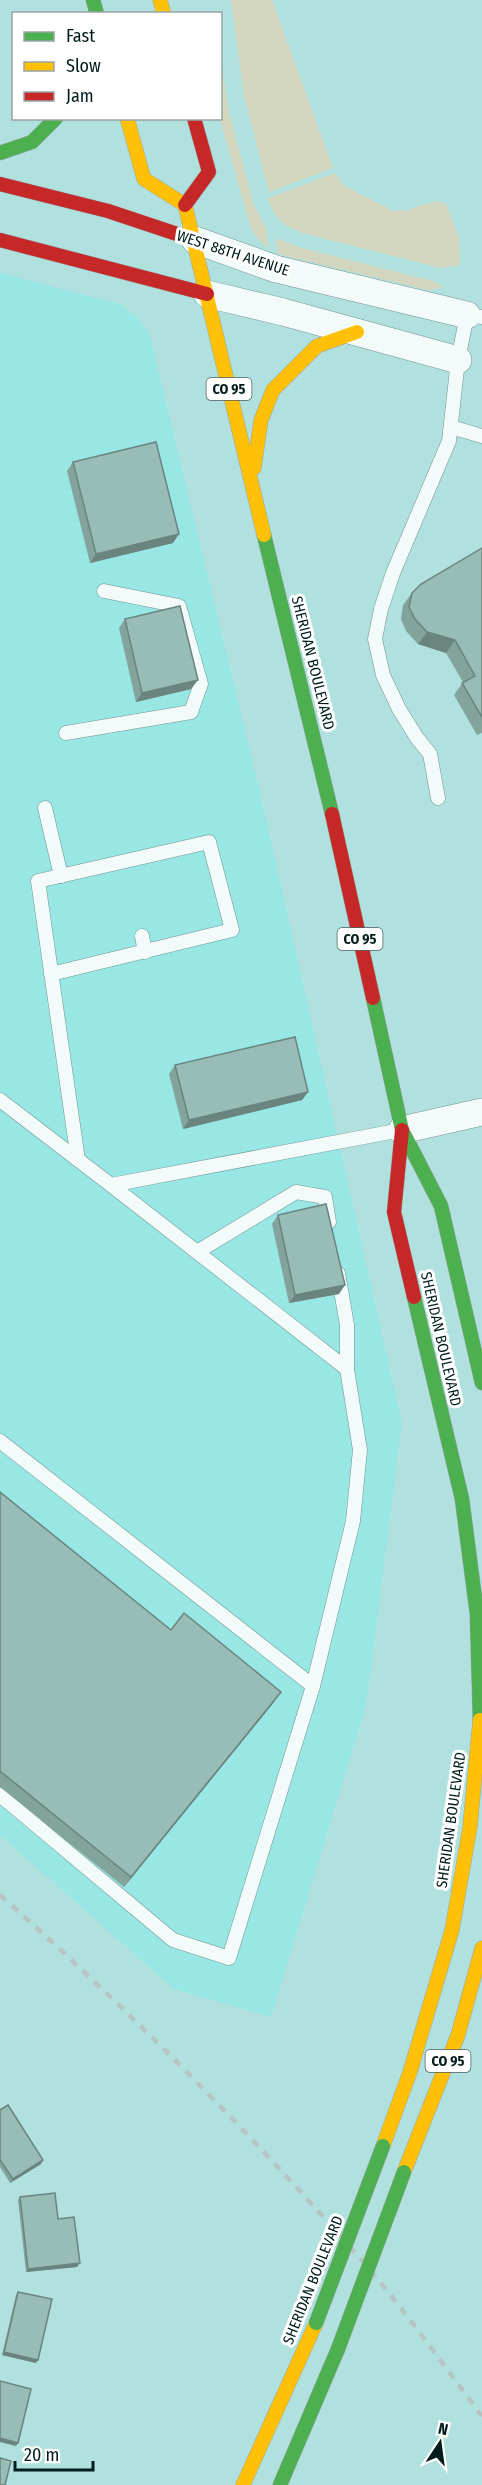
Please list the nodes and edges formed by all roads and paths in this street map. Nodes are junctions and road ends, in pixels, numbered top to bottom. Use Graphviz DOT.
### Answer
graph roads {
  1 [pos="54,120"];
  2 [pos="128,120"];
  3 [pos="195,120"];
  4 [pos="0,153"];
  5 [pos="0,184"];
  6 [pos="186,205"];
  7 [pos="0,240"];
  8 [pos="195,240"];
  9 [pos="207,294"];
  10 [pos="475,316"];
  11 [pos="357,332"];
  12 [pos="458,360"];
  13 [pos="451,427"];
  14 [pos="482,436"];
  15 [pos="251,484"];
  16 [pos="104,591"];
  17 [pos="66,732"];
  18 [pos="438,798"];
  19 [pos="45,808"];
  20 [pos="61,876"];
  21 [pos="142,936"];
  22 [pos="102,946"];
  23 [pos="145,952"];
  24 [pos="105,961"];
  25 [pos="51,974"];
  26 [pos="0,1100"];
  27 [pos="482,1112"];
  28 [pos="402,1130"];
  29 [pos="78,1160"];
  30 [pos="111,1185"];
  31 [pos="331,1232"];
  32 [pos="197,1252"];
  33 [pos="335,1255"];
  34 [pos="347,1369"];
  35 [pos="482,1383"];
  36 [pos="0,1441"];
  37 [pos="313,1686"];
  38 [pos="0,1795"];
  39 [pos="482,1948"];
  40 [pos="243,2485"];
  41 [pos="280,2485"];
  1 -- 4 [label="main road"];
  2 -- 6 [label="main road"];
  3 -- 6 [label="main road"];
  5 -- 8 [label="main road, WEST 88TH AVENUE"];
  6 -- 8 [label="main road, SHERIDAN BOULEVARD / CO 95"];
  7 -- 9 [label="main road"];
  8 -- 9 [label="main road, SHERIDAN BOULEVARD / CO 95"];
  8 -- 10 [label="street, WEST 88TH AVENUE"];
  9 -- 11 [label="street"];
  9 -- 15 [label="main road, SHERIDAN BOULEVARD / CO 95"];
  10 -- 12 [label="lane"];
  11 -- 12 [label="street"];
  11 -- 15 [label="main road"];
  12 -- 13 [label="lane"];
  13 -- 14 [label="lane"];
  13 -- 18 [label="lane"];
  15 -- 28 [label="main road, SHERIDAN BOULEVARD / CO 95"];
  16 -- 17 [label="lane"];
  19 -- 20 [label="lane"];
  20 -- 23 [label="lane"];
  20 -- 25 [label="lane"];
  21 -- 23 [label="lane"];
  22 -- 24 [label="lane"];
  23 -- 24 [label="lane"];
  24 -- 25 [label="lane"];
  25 -- 29 [label="lane"];
  26 -- 29 [label="lane"];
  27 -- 28 [label="street"];
  28 -- 30 [label="lane"];
  28 -- 35 [label="main road, SHERIDAN BOULEVARD / CO 95"];
  28 -- 40 [label="main road, SHERIDAN BOULEVARD / CO 95, bridge"];
  29 -- 30 [label="lane"];
  30 -- 32 [label="lane"];
  31 -- 32 [label="lane"];
  32 -- 34 [label="lane"];
  33 -- 34 [label="lane"];
  34 -- 37 [label="lane"];
  36 -- 37 [label="lane"];
  37 -- 38 [label="lane"];
  39 -- 41 [label="main road, CO 95, bridge"];
}
